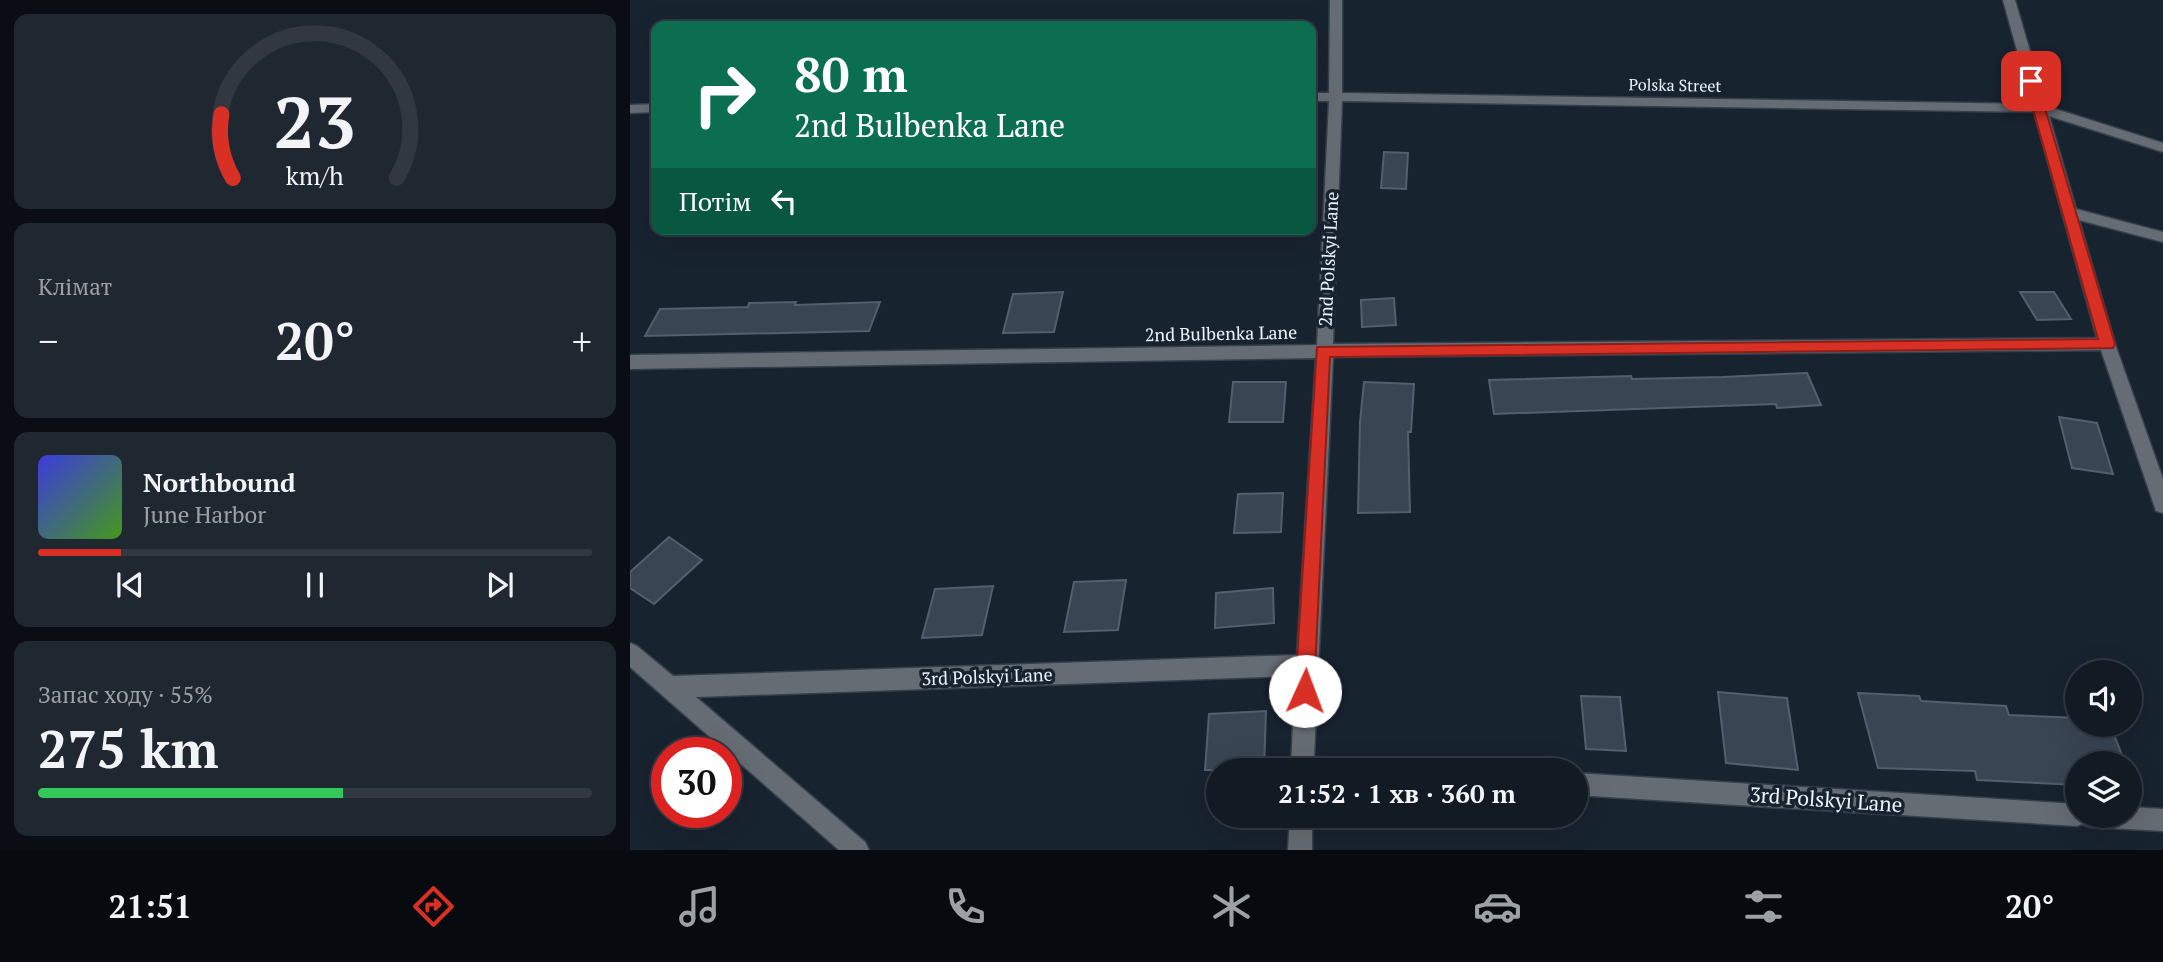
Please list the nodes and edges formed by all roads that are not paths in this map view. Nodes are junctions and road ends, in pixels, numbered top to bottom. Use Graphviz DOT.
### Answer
graph roads {
  1 [pos="1336,0"];
  2 [pos="2009,0"];
  3 [pos="1316,97"];
  4 [pos="1337,97"];
  5 [pos="651,108"];
  6 [pos="2038,108"];
  7 [pos="630,109"];
  8 [pos="2163,148"];
  9 [pos="2068,212"];
  10 [pos="2163,237"];
  11 [pos="2107,344"];
  12 [pos="1323,351"];
  13 [pos="630,362"];
  14 [pos="2163,505"];
  15 [pos="630,653"];
  16 [pos="1305,665"];
  17 [pos="669,687"];
  18 [pos="1302,758"];
  19 [pos="1588,785"];
  20 [pos="2065,814"];
  21 [pos="2142,819"];
  22 [pos="2163,820"];
  23 [pos="1301,828"];
  24 [pos="857,850"];
  25 [pos="1300,850"];
  1 -- 4 [label="street, 2nd Polskyi Lane"];
  2 -- 6 [label="street"];
  3 -- 4 [label="street, Polska Street"];
  4 -- 6 [label="street, Polska Street"];
  4 -- 12 [label="street, 2nd Polskyi Lane"];
  5 -- 7 [label="street"];
  6 -- 8 [label="street, Polska Street"];
  6 -- 9 [label="street"];
  9 -- 10 [label="street"];
  9 -- 11 [label="street"];
  11 -- 12 [label="street, 2nd Bulbenka Lane"];
  11 -- 14 [label="street"];
  12 -- 13 [label="street, 2nd Bulbenka Lane"];
  12 -- 16 [label="street, 2nd Polskyi Lane"];
  15 -- 17 [label="street"];
  16 -- 17 [label="street, 3rd Polskyi Lane"];
  16 -- 18 [label="street, 2nd Polskyi Lane"];
  17 -- 24 [label="street"];
  19 -- 20 [label="street, 3rd Polskyi Lane"];
  21 -- 22 [label="street"];
  23 -- 25 [label="street"];
}
